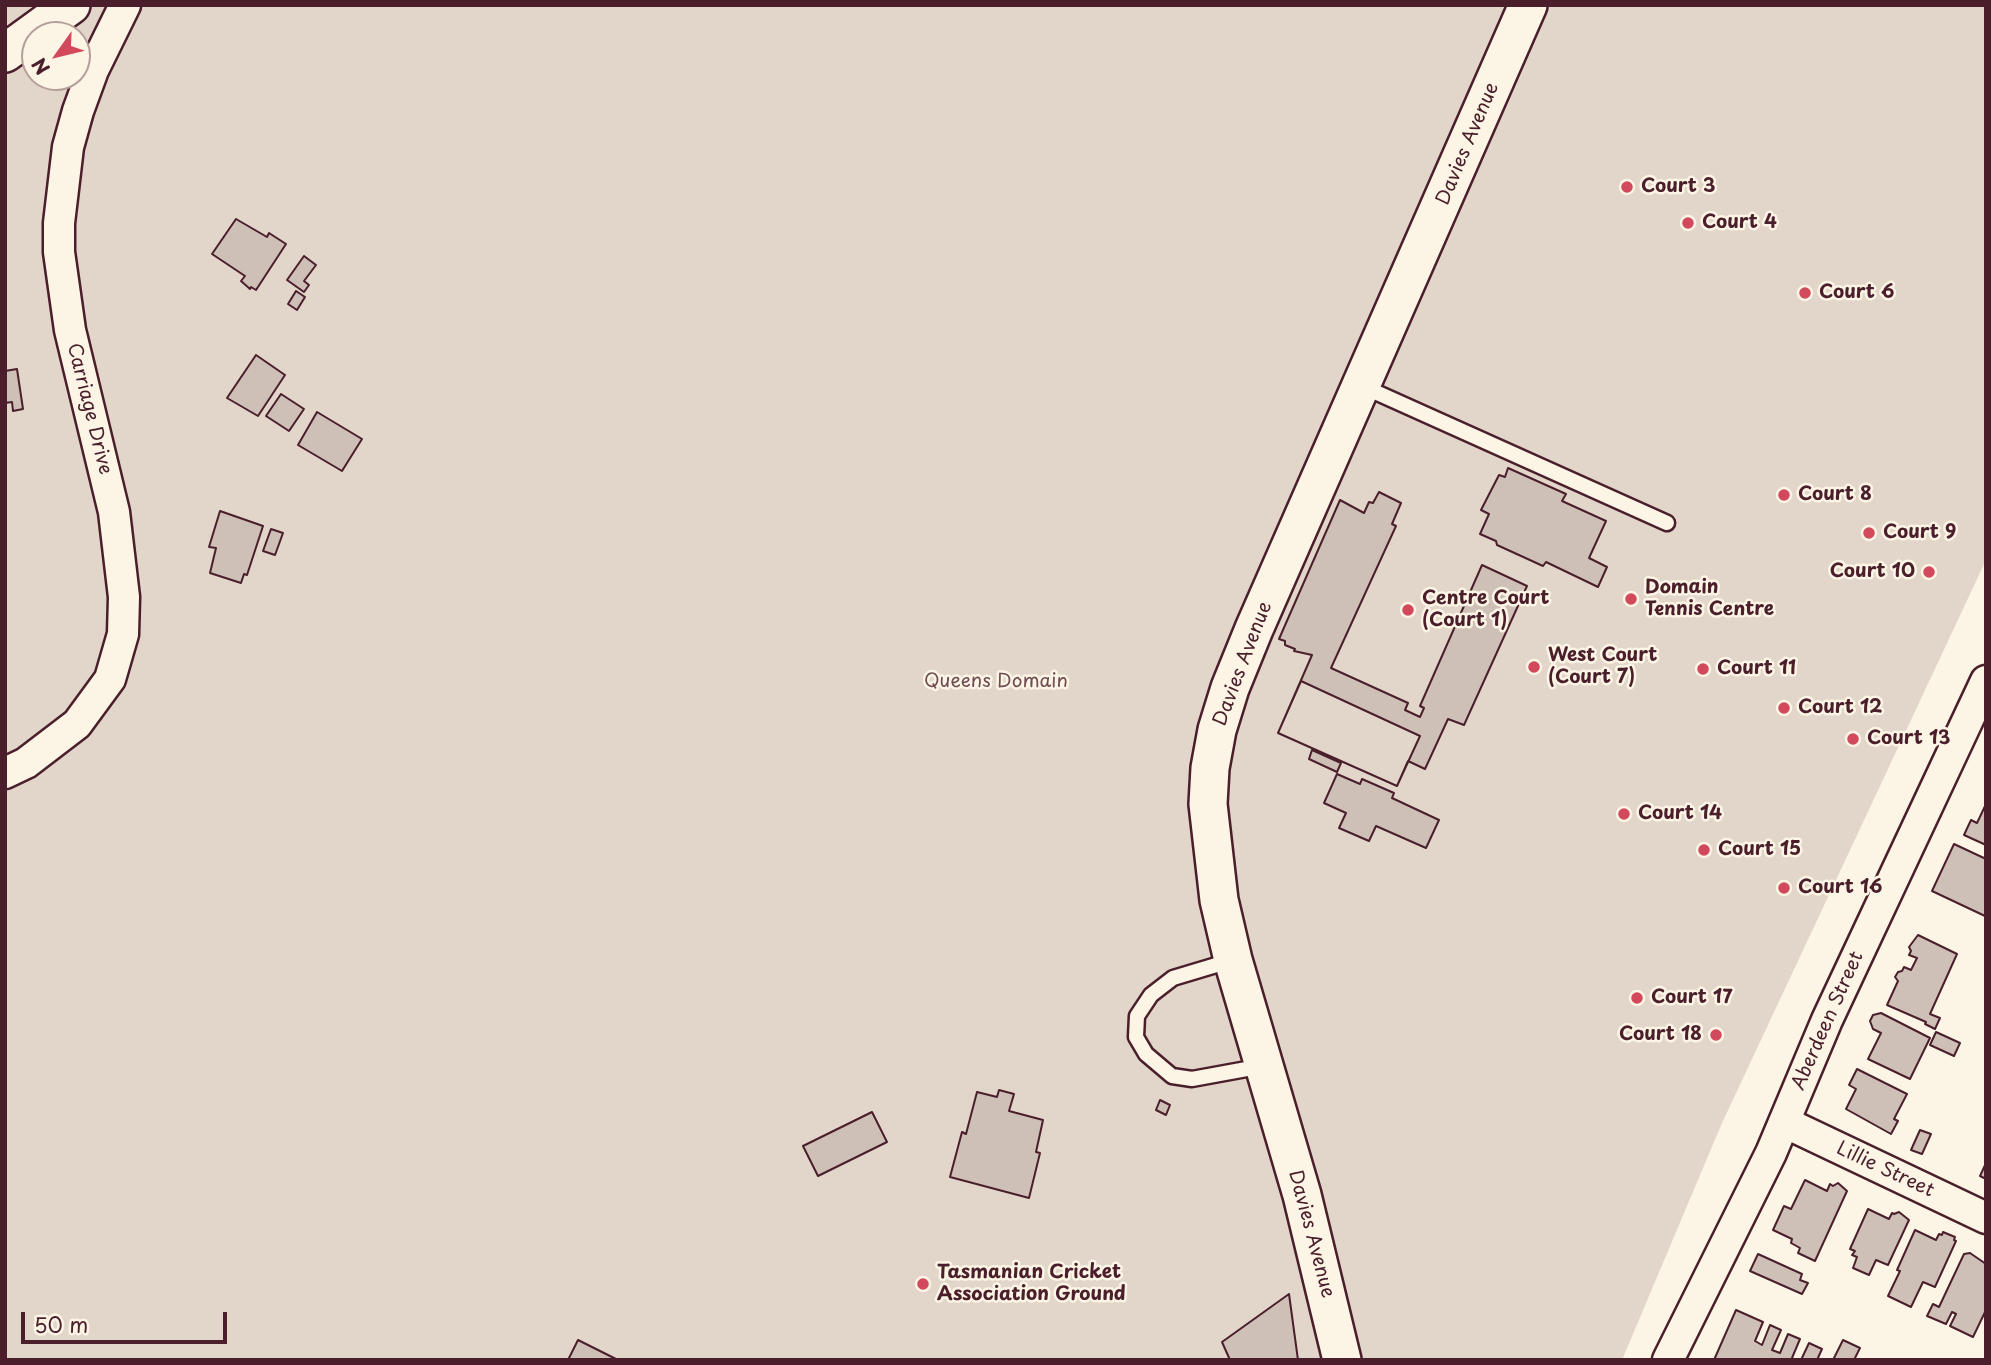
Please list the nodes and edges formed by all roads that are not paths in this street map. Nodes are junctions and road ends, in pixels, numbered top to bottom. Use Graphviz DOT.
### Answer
graph roads {
  1 [pos="71,5"];
  2 [pos="125,5"];
  3 [pos="1528,5"];
  4 [pos="5,53"];
  5 [pos="1362,386"];
  6 [pos="1667,523"];
  7 [pos="1986,681"];
  8 [pos="5,773"];
  9 [pos="1233,960"];
  10 [pos="1263,1066"];
  11 [pos="1784,1122"];
  12 [pos="1986,1218"];
  13 [pos="1342,1360"];
  14 [pos="1668,1360"];
  1 -- 4 [label="street"];
  2 -- 8 [label="street, Carriage Drive"];
  3 -- 5 [label="street, Davies Avenue"];
  5 -- 6 [label="lane"];
  5 -- 9 [label="street, Davies Avenue"];
  7 -- 11 [label="street, Aberdeen Street"];
  9 -- 10 [label="street, Davies Avenue"];
  9 -- 10 [label="lane"];
  10 -- 13 [label="street, Davies Avenue"];
  11 -- 12 [label="street, Lillie Street"];
  11 -- 14 [label="street, Aberdeen Street"];
}
